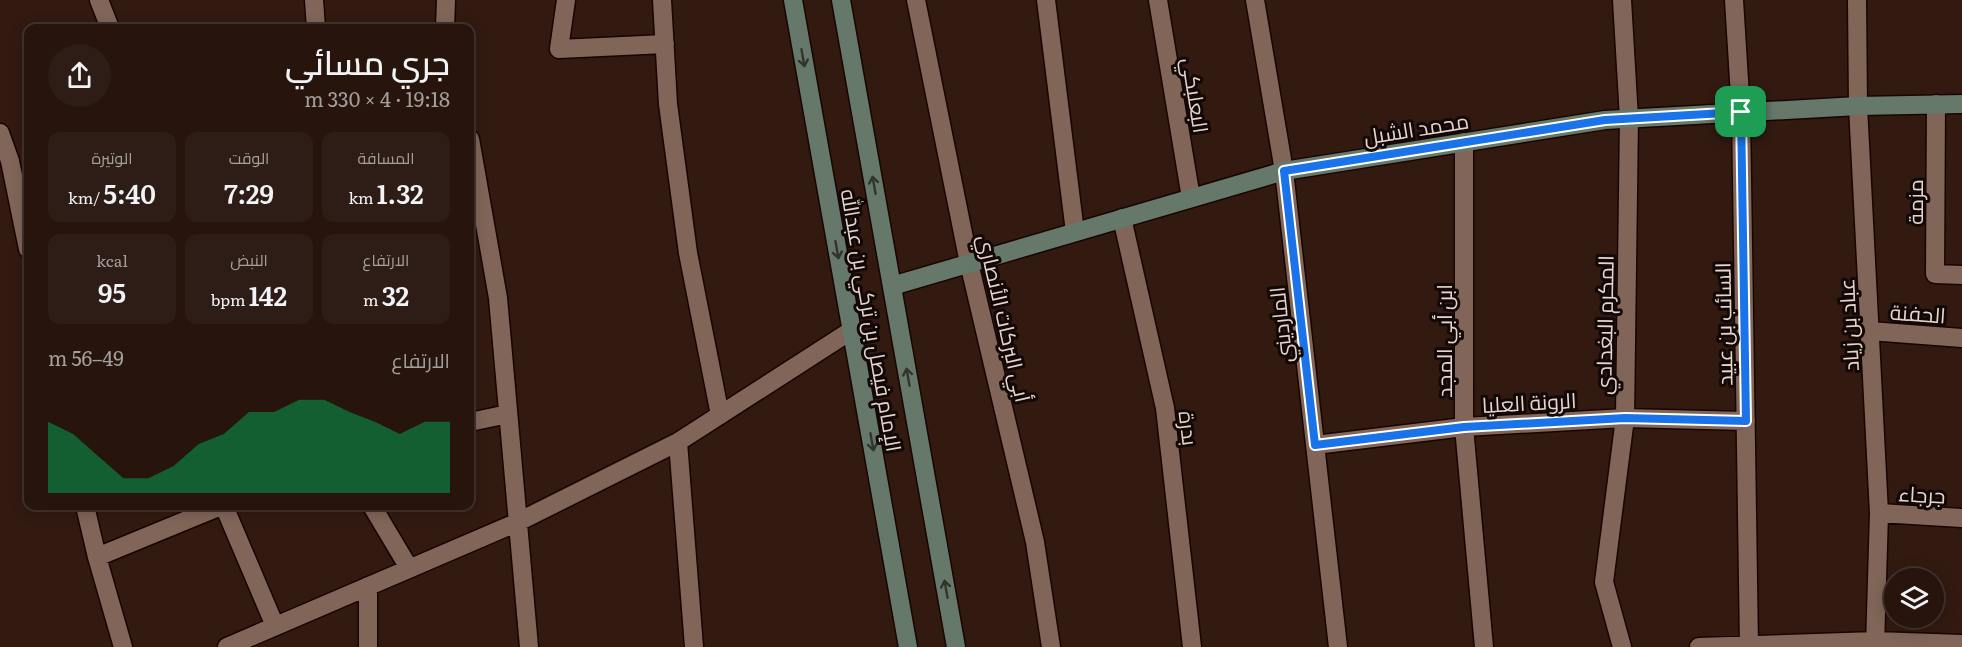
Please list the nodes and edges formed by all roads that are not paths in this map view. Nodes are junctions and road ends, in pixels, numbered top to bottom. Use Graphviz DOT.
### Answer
graph roads {
  1 [pos="99,0"];
  2 [pos="314,0"];
  3 [pos="446,0"];
  4 [pos="566,0"];
  5 [pos="662,0"];
  6 [pos="793,0"];
  7 [pos="841,0"];
  8 [pos="916,0"];
  9 [pos="1046,0"];
  10 [pos="1158,0"];
  11 [pos="1255,0"];
  12 [pos="1622,0"];
  13 [pos="1734,0"];
  14 [pos="1857,0"];
  15 [pos="108,24"];
  16 [pos="316,24"];
  17 [pos="445,24"];
  18 [pos="665,44"];
  19 [pos="1936,104"];
  20 [pos="1962,104"];
  21 [pos="1858,106"];
  22 [pos="1741,112"];
  23 [pos="1629,118"];
  24 [pos="0,133"];
  25 [pos="1464,142"];
  26 [pos="474,162"];
  27 [pos="1284,171"];
  28 [pos="1191,198"];
  29 [pos="1122,218"];
  30 [pos="24,229"];
  31 [pos="1075,232"];
  32 [pos="969,263"];
  33 [pos="1962,275"];
  34 [pos="892,286"];
  35 [pos="852,330"];
  36 [pos="1870,331"];
  37 [pos="1962,338"];
  38 [pos="508,414"];
  39 [pos="720,415"];
  40 [pos="1625,418"];
  41 [pos="474,421"];
  42 [pos="1746,421"];
  43 [pos="1464,427"];
  44 [pos="678,442"];
  45 [pos="1315,445"];
  46 [pos="86,510"];
  47 [pos="213,510"];
  48 [pos="225,510"];
  49 [pos="374,510"];
  50 [pos="1879,513"];
  51 [pos="1962,518"];
  52 [pos="518,522"];
  53 [pos="97,557"];
  54 [pos="409,568"];
  55 [pos="368,586"];
  56 [pos="275,626"];
  57 [pos="1876,644"];
  58 [pos="1962,644"];
  59 [pos="1749,646"];
  60 [pos="123,647"];
  61 [pos="227,647"];
  62 [pos="368,647"];
  63 [pos="529,647"];
  64 [pos="694,647"];
  65 [pos="908,647"];
  66 [pos="956,647"];
  67 [pos="1051,647"];
  68 [pos="1192,647"];
  69 [pos="1338,647"];
  70 [pos="1484,647"];
  71 [pos="1622,647"];
  72 [pos="1699,647"];
  1 -- 15 [label="street"];
  2 -- 16 [label="street"];
  3 -- 17 [label="street"];
  4 -- 18 [label="street"];
  5 -- 18 [label="street"];
  6 -- 35 [label="main road, الإمام فيصل بن تركي بن عبدالله, one-way"];
  34 -- 7 [label="main road, الإمام فيصل بن تركي بن عبدالله, one-way"];
  8 -- 32 [label="street, أبي البركات الأنصاري"];
  9 -- 31 [label="street"];
  10 -- 28 [label="street, البعلبكي"];
  11 -- 27 [label="street, المارديني"];
  12 -- 23 [label="street, المكرم البغدادي"];
  13 -- 22 [label="street, السائب بن عبيد"];
  14 -- 21 [label="street, عباد بن زياد"];
  18 -- 39 [label="street"];
  19 -- 20 [label="main road, محمد الشبل"];
  19 -- 21 [label="main road, محمد الشبل"];
  19 -- 33 [label="street, مزمة"];
  21 -- 22 [label="main road, محمد الشبل"];
  21 -- 36 [label="street, عباد بن زياد"];
  22 -- 23 [label="main road, محمد الشبل"];
  22 -- 42 [label="street, السائب بن عبيد"];
  23 -- 25 [label="main road, محمد الشبل"];
  23 -- 40 [label="street, المكرم البغدادي"];
  24 -- 30 [label="street"];
  25 -- 27 [label="main road, محمد الشبل"];
  25 -- 43 [label="street, ابن أبي المجد"];
  26 -- 38 [label="street"];
  27 -- 28 [label="main road, محمد الشبل"];
  27 -- 45 [label="street, المارديني"];
  28 -- 29 [label="main road, محمد الشبل"];
  29 -- 31 [label="main road, محمد الشبل"];
  29 -- 68 [label="street, بدرة"];
  31 -- 32 [label="main road, محمد الشبل"];
  32 -- 34 [label="main road, محمد الشبل"];
  32 -- 67 [label="street, أبي البركات الأنصاري"];
  66 -- 34 [label="main road, الإمام فيصل بن تركي بن عبدالله, one-way"];
  35 -- 39 [label="street"];
  35 -- 65 [label="main road, الإمام فيصل بن تركي بن عبدالله, one-way"];
  36 -- 37 [label="street, الحفنة"];
  36 -- 50 [label="street, عباد بن زياد"];
  38 -- 41 [label="street"];
  38 -- 52 [label="street"];
  39 -- 44 [label="street"];
  40 -- 42 [label="street, الرونة العليا"];
  40 -- 43 [label="street, الرونة العليا"];
  40 -- 71 [label="street, المكرم البغدادي"];
  42 -- 59 [label="street, السائب بن عبيد"];
  43 -- 45 [label="street, الرونة العليا"];
  43 -- 70 [label="street, ابن أبي المجد"];
  44 -- 52 [label="street"];
  44 -- 64 [label="street"];
  45 -- 69 [label="street, المارديني"];
  46 -- 53 [label="street"];
  47 -- 53 [label="street"];
  48 -- 56 [label="street"];
  49 -- 54 [label="street"];
  50 -- 51 [label="street, جرجاء"];
  50 -- 57 [label="street, عباد بن زياد"];
  52 -- 54 [label="street"];
  52 -- 63 [label="street"];
  53 -- 60 [label="street"];
  54 -- 55 [label="street"];
  55 -- 56 [label="street"];
  55 -- 62 [label="street"];
  56 -- 61 [label="street"];
  57 -- 58 [label="street"];
  57 -- 59 [label="street"];
  59 -- 72 [label="street"];
}
